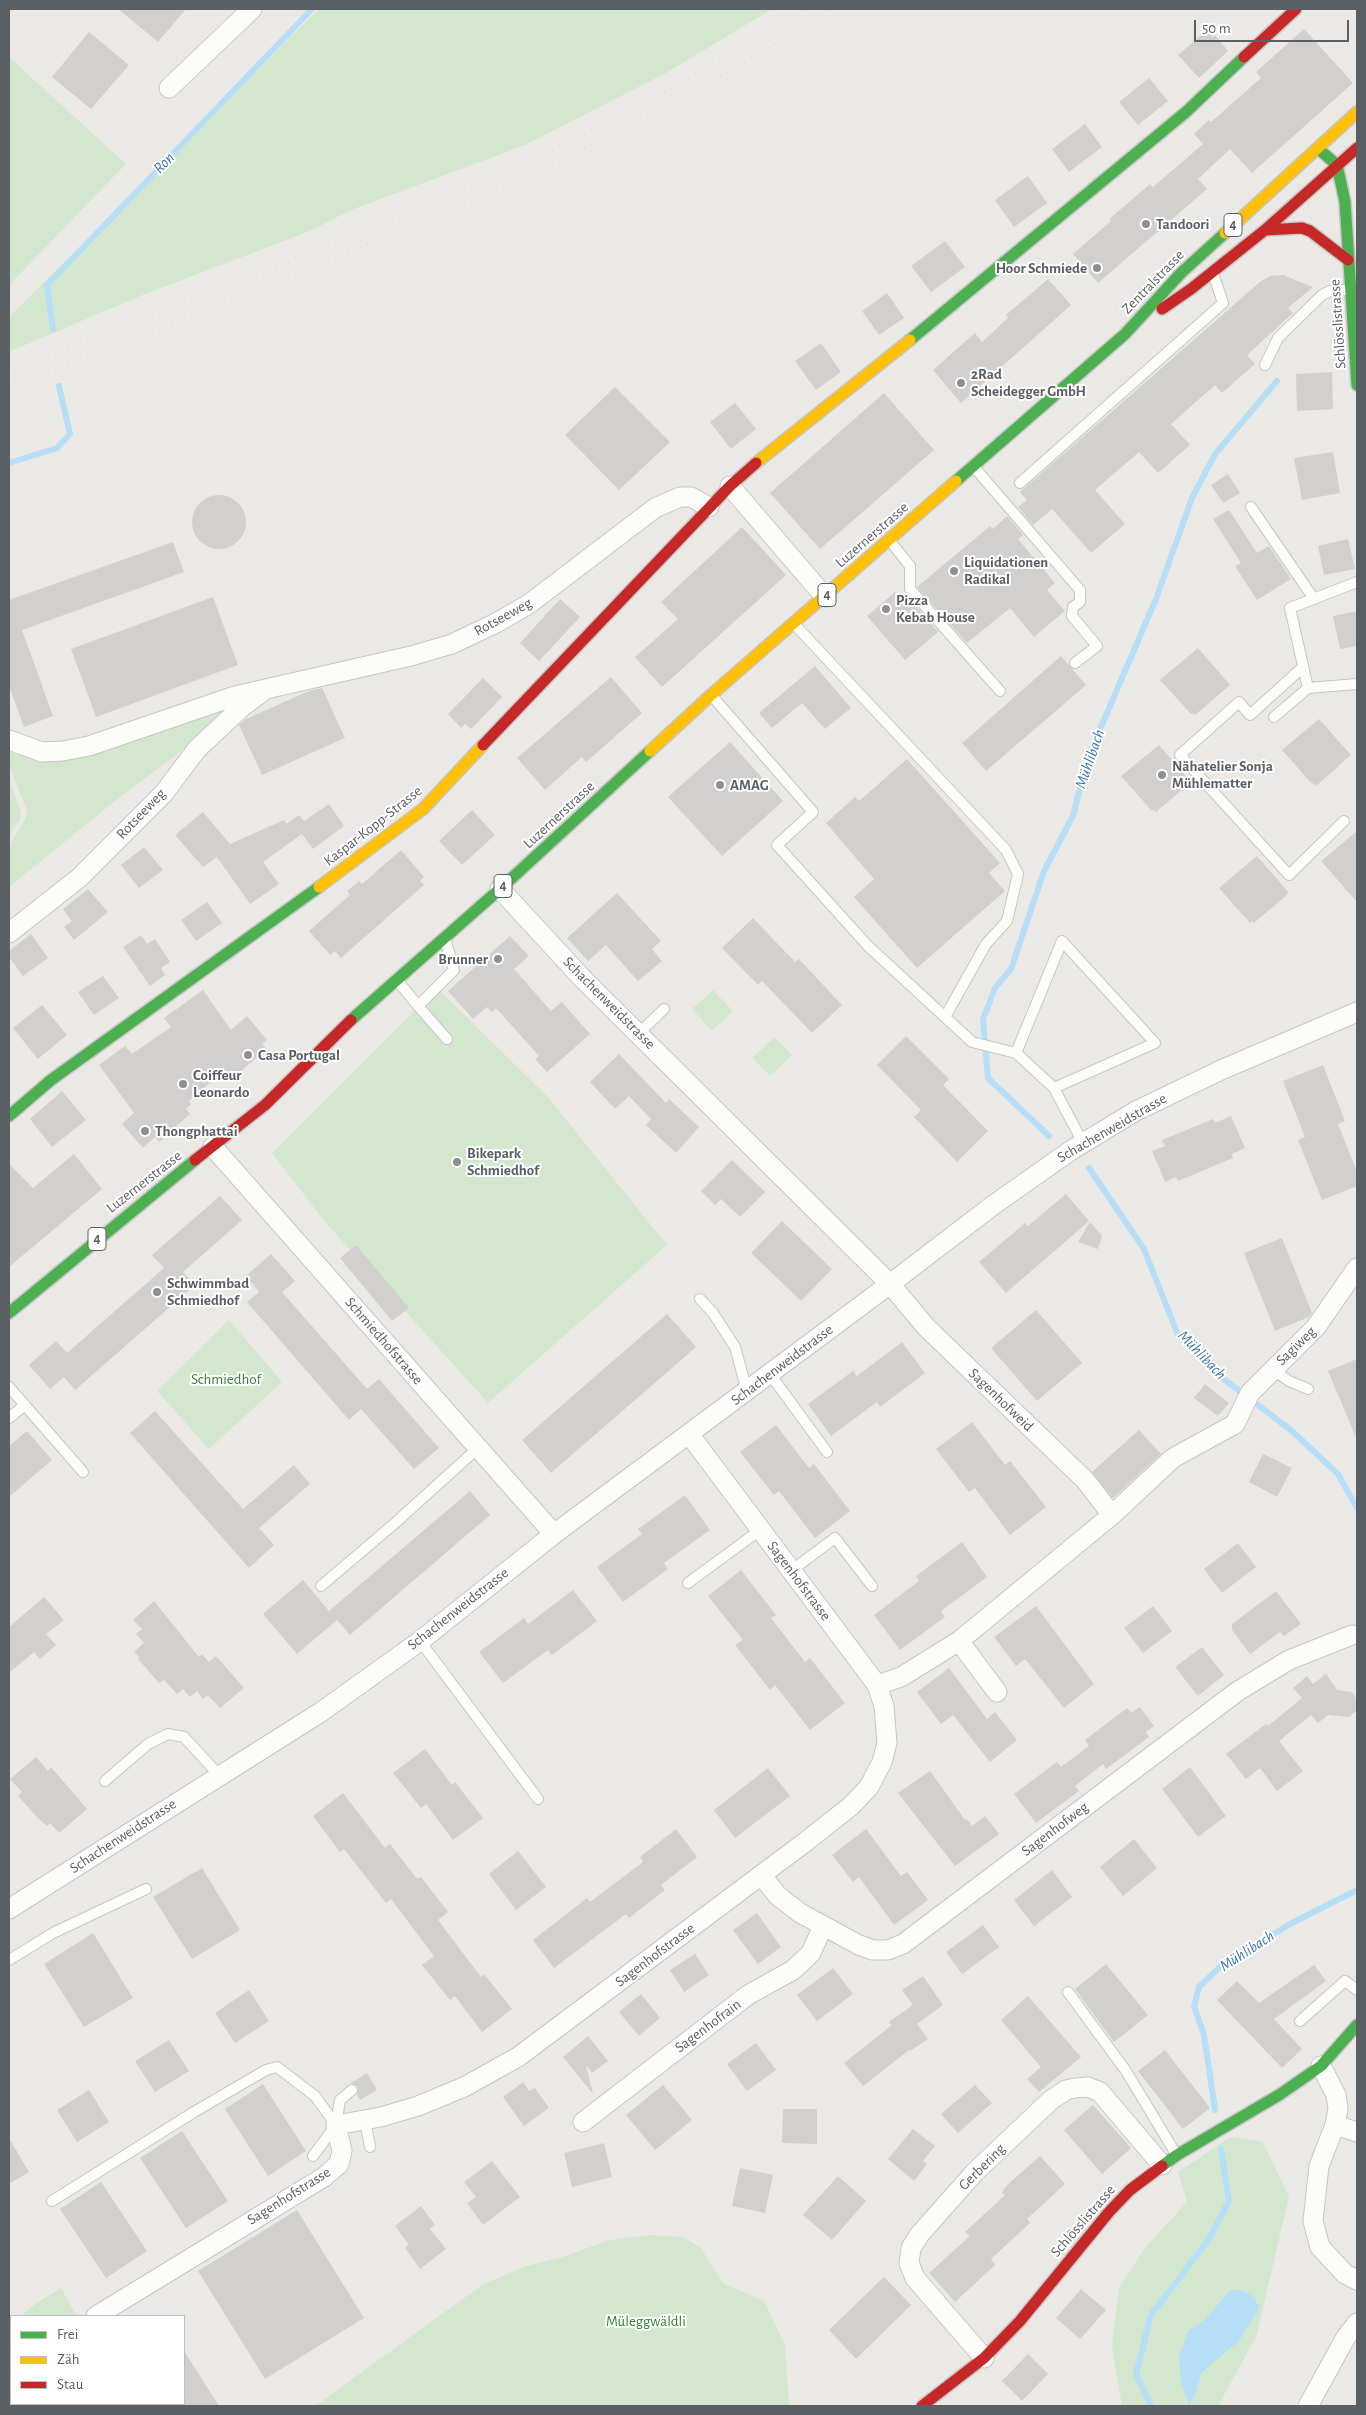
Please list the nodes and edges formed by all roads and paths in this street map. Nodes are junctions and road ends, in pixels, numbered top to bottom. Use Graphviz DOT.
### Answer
graph roads {
  1 [pos="252,9"];
  2 [pos="1296,9"];
  3 [pos="169,88"];
  4 [pos="1357,112"];
  5 [pos="1317,147"];
  6 [pos="1357,148"];
  7 [pos="1337,165"];
  8 [pos="1265,230"];
  9 [pos="1348,260"];
  10 [pos="1213,272"];
  11 [pos="1350,289"];
  12 [pos="1354,323"];
  13 [pos="1125,334"];
  14 [pos="1265,365"];
  15 [pos="1357,385"];
  16 [pos="974,466"];
  17 [pos="1020,483"];
  18 [pos="730,486"];
  19 [pos="710,507"];
  20 [pos="1251,507"];
  21 [pos="889,540"];
  22 [pos="1357,582"];
  23 [pos="825,597"];
  24 [pos="1314,599"];
  25 [pos="794,624"];
  26 [pos="1075,663"];
  27 [pos="1303,667"];
  28 [pos="1357,684"];
  29 [pos="1308,688"];
  30 [pos="267,689"];
  31 [pos="1000,691"];
  32 [pos="711,695"];
  33 [pos="1274,717"];
  34 [pos="9,740"];
  35 [pos="1344,821"];
  36 [pos="500,889"];
  37 [pos="9,933"];
  38 [pos="444,937"];
  39 [pos="396,979"];
  40 [pos="418,1006"];
  41 [pos="664,1009"];
  42 [pos="1357,1012"];
  43 [pos="945,1017"];
  44 [pos="638,1034"];
  45 [pos="447,1039"];
  46 [pos="1016,1053"];
  47 [pos="1054,1088"];
  48 [pos="9,1116"];
  49 [pos="1084,1143"];
  50 [pos="213,1147"];
  51 [pos="1357,1268"];
  52 [pos="890,1284"];
  53 [pos="700,1299"];
  54 [pos="9,1313"];
  55 [pos="1272,1369"];
  56 [pos="770,1374"];
  57 [pos="9,1387"];
  58 [pos="1308,1389"];
  59 [pos="747,1391"];
  60 [pos="25,1405"];
  61 [pos="9,1418"];
  62 [pos="689,1434"];
  63 [pos="478,1448"];
  64 [pos="827,1452"];
  65 [pos="83,1472"];
  66 [pos="1112,1515"];
  67 [pos="760,1530"];
  68 [pos="554,1534"];
  69 [pos="791,1571"];
  70 [pos="688,1583"];
  71 [pos="321,1586"];
  72 [pos="872,1586"];
  73 [pos="1352,1635"];
  74 [pos="420,1640"];
  75 [pos="959,1641"];
  76 [pos="877,1685"];
  77 [pos="997,1692"];
  78 [pos="219,1775"];
  79 [pos="105,1781"];
  80 [pos="538,1799"];
  81 [pos="762,1876"];
  82 [pos="146,1890"];
  83 [pos="9,1909"];
  84 [pos="823,1926"];
  85 [pos="9,1960"];
  86 [pos="1357,1990"];
  87 [pos="1068,1992"];
  88 [pos="1300,2021"];
  89 [pos="1357,2026"];
  90 [pos="1321,2066"];
  91 [pos="352,2090"];
  92 [pos="365,2120"];
  93 [pos="583,2122"];
  94 [pos="336,2125"];
  95 [pos="1335,2125"];
  96 [pos="1357,2132"];
  97 [pos="370,2147"];
  98 [pos="313,2156"];
  99 [pos="1169,2160"];
  100 [pos="52,2201"];
  101 [pos="1357,2280"];
  102 [pos="98,2315"];
  103 [pos="1357,2323"];
  104 [pos="984,2358"];
  105 [pos="922,2406"];
  106 [pos="1308,2406"];
  1 -- 3 [label="street"];
  2 -- 18 [label="main road, Kaspar-Kopp-Strasse"];
  4 -- 5 [label="main road, Zentralstrasse / 4"];
  5 -- 7 [label="main road"];
  5 -- 13 [label="main road, Zentralstrasse / 4"];
  6 -- 7 [label="main road, Zentralstrasse / 4"];
  7 -- 8 [label="main road, Zentralstrasse / 4"];
  7 -- 9 [label="main road, Schlösslistrasse"];
  8 -- 9 [label="main road, Schlösslistrasse"];
  8 -- 10 [label="main road, Zentralstrasse / 4"];
  9 -- 11 [label="main road, Schlösslistrasse"];
  10 -- 13 [label="main road, Zentralstrasse / 4"];
  10 -- 17 [label="lane"];
  11 -- 12 [label="main road, Schlösslistrasse"];
  11 -- 14 [label="lane"];
  12 -- 15 [label="main road, Schlösslistrasse"];
  13 -- 16 [label="main road, Luzernerstrasse / 4"];
  16 -- 21 [label="main road, Luzernerstrasse / 4"];
  16 -- 26 [label="lane"];
  18 -- 19 [label="main road, Kaspar-Kopp-Strasse"];
  18 -- 23 [label="street"];
  19 -- 30 [label="street, Rotseeweg"];
  19 -- 48 [label="main road, Kaspar-Kopp-Strasse"];
  20 -- 24 [label="lane"];
  21 -- 23 [label="main road, Luzernerstrasse / 4"];
  21 -- 31 [label="lane"];
  22 -- 24 [label="lane"];
  23 -- 25 [label="main road, Luzernerstrasse / 4"];
  24 -- 27 [label="lane"];
  25 -- 32 [label="main road, Luzernerstrasse / 4"];
  25 -- 43 [label="lane"];
  27 -- 29 [label="lane"];
  27 -- 35 [label="lane"];
  28 -- 29 [label="lane"];
  29 -- 33 [label="lane"];
  30 -- 34 [label="street, Rotseeweg"];
  30 -- 37 [label="street, Rotseeweg"];
  32 -- 36 [label="main road, Luzernerstrasse / 4"];
  32 -- 43 [label="lane"];
  36 -- 38 [label="main road, Luzernerstrasse / 4"];
  36 -- 44 [label="street, Schachenweidstrasse"];
  38 -- 39 [label="main road, Luzernerstrasse / 4"];
  38 -- 40 [label="lane"];
  39 -- 40 [label="lane"];
  39 -- 50 [label="main road, Luzernerstrasse / 4"];
  40 -- 45 [label="lane"];
  41 -- 44 [label="lane"];
  42 -- 49 [label="street, Schachenweidstrasse"];
  43 -- 46 [label="lane"];
  44 -- 52 [label="street, Schachenweidstrasse"];
  46 -- 47 [label="lane"];
  46 -- 47 [label="lane"];
  47 -- 49 [label="lane"];
  49 -- 52 [label="street, Schachenweidstrasse"];
  50 -- 54 [label="main road, Luzernerstrasse / 4"];
  50 -- 63 [label="street, Schmiedhofstrasse"];
  51 -- 55 [label="street, Sagiweg"];
  52 -- 56 [label="street, Schachenweidstrasse"];
  52 -- 66 [label="street, Sagenhofweid"];
  53 -- 59 [label="lane"];
  55 -- 58 [label="lane"];
  55 -- 66 [label="street, Sagiweg"];
  56 -- 59 [label="street, Schachenweidstrasse"];
  56 -- 64 [label="lane"];
  57 -- 60 [label="lane"];
  59 -- 62 [label="street, Schachenweidstrasse"];
  60 -- 61 [label="lane"];
  60 -- 65 [label="lane"];
  62 -- 67 [label="street, Sagenhofstrasse"];
  62 -- 68 [label="street, Schachenweidstrasse"];
  63 -- 68 [label="street, Schmiedhofstrasse"];
  63 -- 71 [label="lane"];
  66 -- 75 [label="street"];
  67 -- 69 [label="street, Sagenhofstrasse"];
  67 -- 70 [label="lane"];
  68 -- 74 [label="street, Schachenweidstrasse"];
  69 -- 72 [label="lane"];
  69 -- 76 [label="street, Sagenhofstrasse"];
  73 -- 84 [label="street, Sagenhofweg"];
  74 -- 78 [label="street, Schachenweidstrasse"];
  74 -- 80 [label="lane"];
  75 -- 76 [label="street"];
  75 -- 77 [label="street"];
  76 -- 81 [label="street, Sagenhofstrasse"];
  78 -- 79 [label="lane"];
  78 -- 83 [label="street, Schachenweidstrasse"];
  81 -- 84 [label="street, Sagenhofweg"];
  81 -- 92 [label="street, Sagenhofstrasse"];
  82 -- 85 [label="lane"];
  84 -- 93 [label="street, Sagenhofrain"];
  86 -- 88 [label="lane"];
  87 -- 99 [label="lane"];
  89 -- 90 [label="main road, Schlösslistrasse"];
  90 -- 95 [label="street"];
  90 -- 99 [label="main road, Schlösslistrasse"];
  91 -- 94 [label="lane"];
  92 -- 94 [label="street, Sagenhofstrasse"];
  92 -- 97 [label="lane"];
  94 -- 98 [label="lane"];
  94 -- 100 [label="lane"];
  94 -- 102 [label="street, Sagenhofstrasse"];
  95 -- 96 [label="street"];
  95 -- 101 [label="street"];
  99 -- 104 [label="main road, Schlösslistrasse"];
  99 -- 104 [label="street, Gerbering"];
  103 -- 106 [label="street"];
  104 -- 105 [label="main road, Schlösslistrasse"];
}
